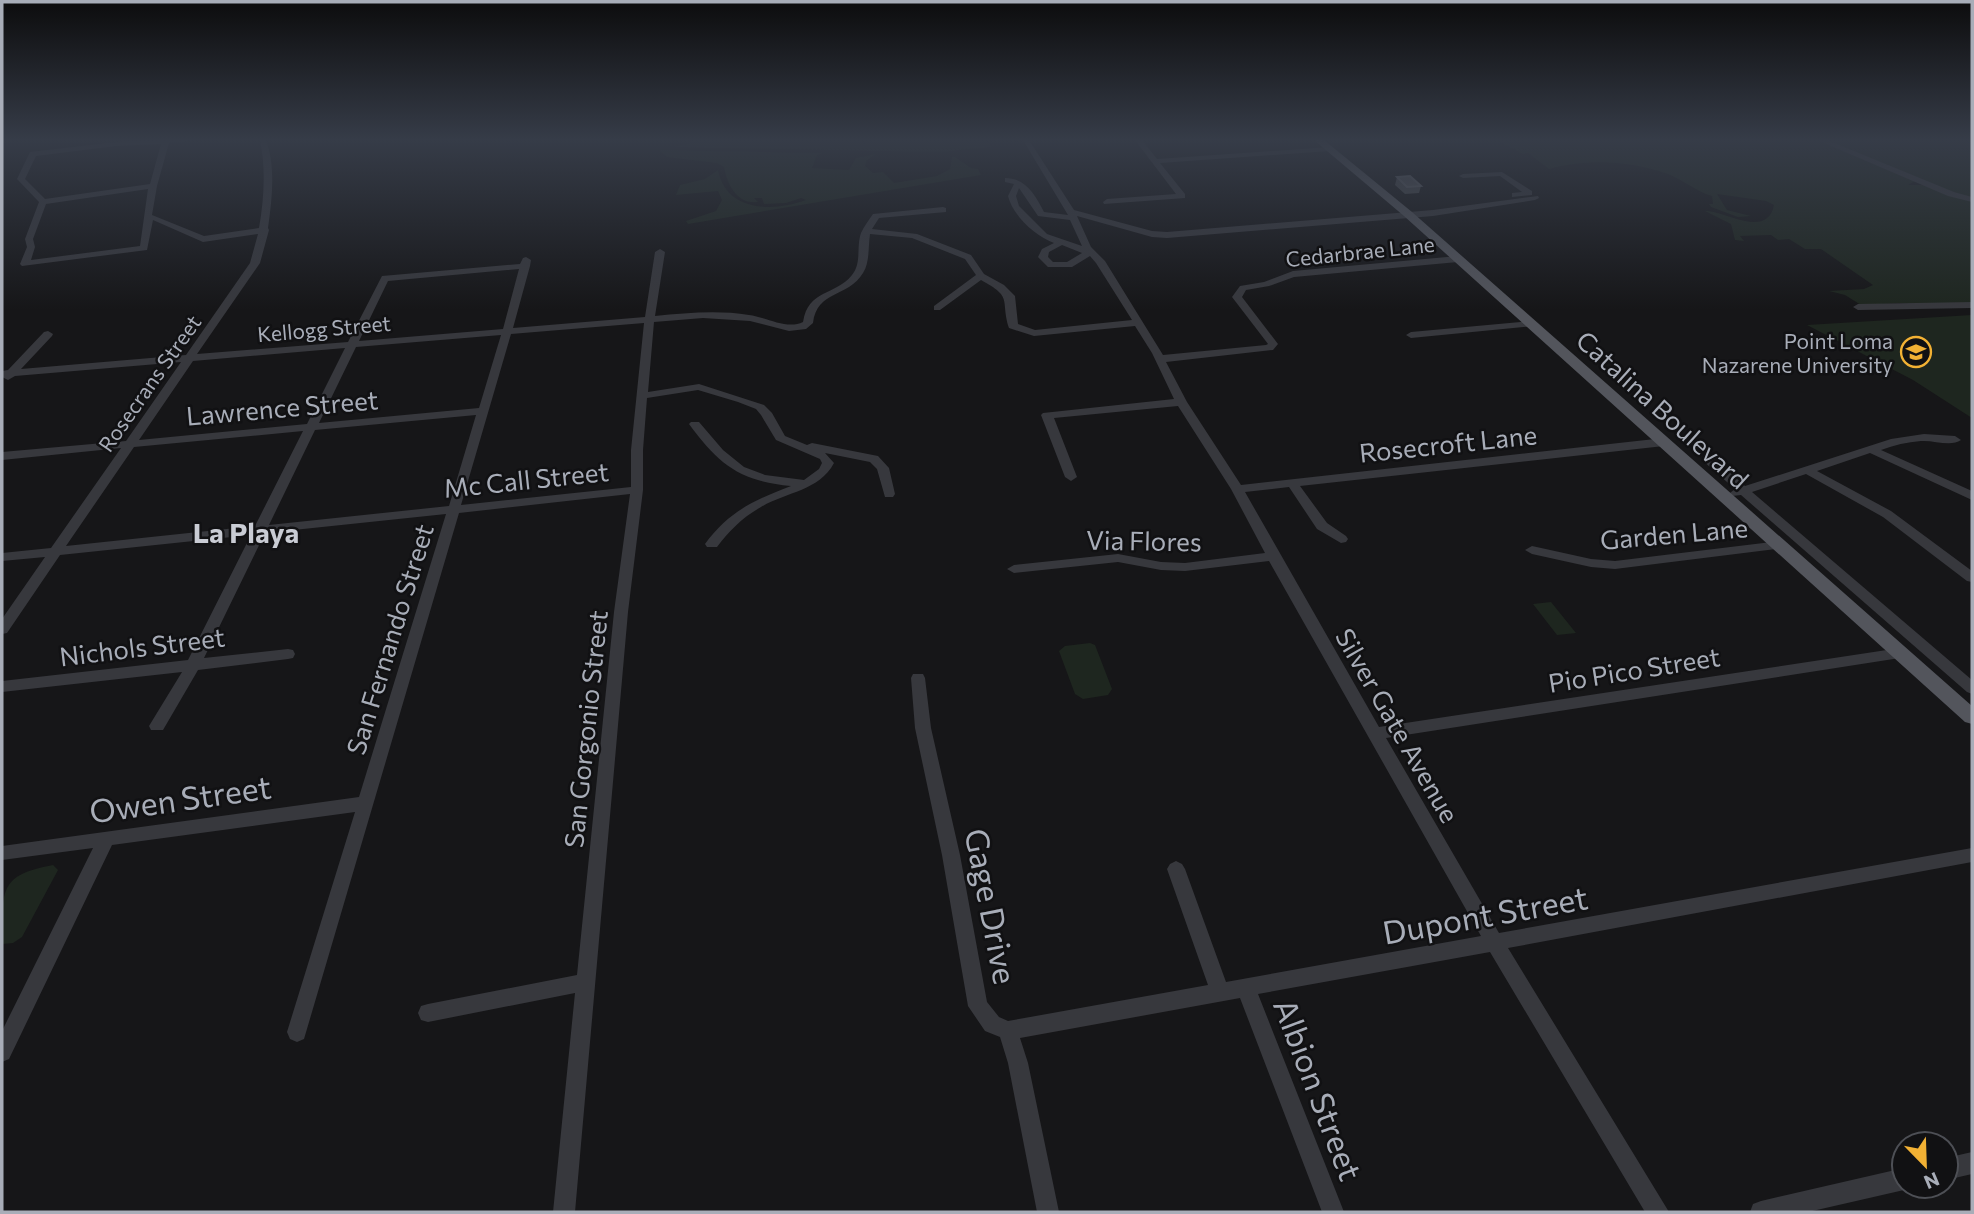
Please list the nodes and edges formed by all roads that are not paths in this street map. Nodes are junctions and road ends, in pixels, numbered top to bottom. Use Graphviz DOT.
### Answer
graph roads {
  1 [pos="38,197"];
  2 [pos="80,197"];
  3 [pos="151,197"];
  4 [pos="267,197"];
  5 [pos="1012,197"];
  6 [pos="1031,197"];
  7 [pos="1061,197"];
  8 [pos="1174,197"];
  9 [pos="1386,197"];
  10 [pos="1520,197"];
  11 [pos="1528,197"];
  12 [pos="43,202"];
  13 [pos="1107,202"];
  14 [pos="943,210"];
  15 [pos="1072,215"];
  16 [pos="1408,215"];
  17 [pos="148,216"];
  18 [pos="265,230"];
  19 [pos="866,232"];
  20 [pos="229,235"];
  21 [pos="1060,243"];
  22 [pos="260,248"];
  23 [pos="660,252"];
  24 [pos="1094,255"];
  25 [pos="1458,259"];
  26 [pos="981,276"];
  27 [pos="1972,304"];
  28 [pos="1858,307"];
  29 [pos="937,308"];
  30 [pos="649,320"];
  31 [pos="1137,323"];
  32 [pos="1531,324"];
  33 [pos="507,332"];
  34 [pos="48,334"];
  35 [pos="1411,335"];
  36 [pos="351,345"];
  37 [pos="191,358"];
  38 [pos="1160,359"];
  39 [pos="6,374"];
  40 [pos="2,384"];
  41 [pos="643,396"];
  42 [pos="1181,402"];
  43 [pos="483,411"];
  44 [pos="695,425"];
  45 [pos="310,427"];
  46 [pos="1955,439"];
  47 [pos="1664,442"];
  48 [pos="131,444"];
  49 [pos="793,444"];
  50 [pos="1870,449"];
  51 [pos="2,456"];
  52 [pos="1707,460"];
  53 [pos="1807,470"];
  54 [pos="1071,477"];
  55 [pos="805,483"];
  56 [pos="1292,483"];
  57 [pos="1237,489"];
  58 [pos="637,490"];
  59 [pos="1744,490"];
  60 [pos="889,494"];
  61 [pos="1725,496"];
  62 [pos="1972,496"];
  63 [pos="453,510"];
  64 [pos="261,529"];
  65 [pos="1341,539"];
  66 [pos="712,544"];
  67 [pos="1780,545"];
  68 [pos="1532,550"];
  69 [pos="56,551"];
  70 [pos="1273,556"];
  71 [pos="2,557"];
  72 [pos="1014,569"];
  73 [pos="1972,579"];
  74 [pos="2,629"];
  75 [pos="1900,653"];
  76 [pos="288,654"];
  77 [pos="193,665"];
  78 [pos="918,678"];
  79 [pos="2,687"];
  80 [pos="1972,688"];
  81 [pos="1972,716"];
  82 [pos="158,726"];
  83 [pos="1376,734"];
  84 [pos="366,803"];
  85 [pos="107,838"];
  86 [pos="2,853"];
  87 [pos="1972,855"];
  88 [pos="1176,869"];
  89 [pos="1494,942"];
  90 [pos="585,982"];
  91 [pos="1246,988"];
  92 [pos="1220,992"];
  93 [pos="428,1013"];
  94 [pos="1007,1031"];
  95 [pos="297,1032"];
  96 [pos="2,1052"];
  97 [pos="1890,1182"];
  98 [pos="564,1212"];
  99 [pos="1048,1212"];
  100 [pos="1333,1212"];
  101 [pos="1658,1212"];
  102 [pos="1761,1212"];
  1 -- 12 [label="street"];
  2 -- 12 [label="street"];
  3 -- 17 [label="street"];
  4 -- 18 [label="street, Rosecrans Street"];
  5 -- 21 [label="street"];
  6 -- 15 [label="street"];
  7 -- 15 [label="street, Silver Gate Avenue"];
  8 -- 13 [label="street"];
  9 -- 16 [label="main road, Catalina Boulevard"];
  10 -- 16 [label="street"];
  11 -- 16 [label="street"];
  12 -- 17 [label="street"];
  14 -- 19 [label="street"];
  15 -- 16 [label="street"];
  15 -- 24 [label="street, Silver Gate Avenue"];
  16 -- 25 [label="main road, Catalina Boulevard"];
  17 -- 20 [label="street"];
  18 -- 20 [label="street"];
  18 -- 22 [label="street, Rosecrans Street"];
  19 -- 26 [label="street"];
  19 -- 30 [label="street, Kellogg Street"];
  20 -- 22 [label="street"];
  21 -- 24 [label="street"];
  21 -- 24 [label="street"];
  22 -- 37 [label="street, Rosecrans Street"];
  23 -- 30 [label="street, San Gorgonio Street"];
  24 -- 31 [label="street, Silver Gate Avenue"];
  25 -- 32 [label="main road, Catalina Boulevard"];
  25 -- 38 [label="street, Cedarbrae Lane"];
  26 -- 29 [label="street"];
  26 -- 31 [label="street"];
  27 -- 28 [label="street"];
  30 -- 33 [label="street, Kellogg Street"];
  30 -- 41 [label="street, San Gorgonio Street"];
  31 -- 38 [label="street, Silver Gate Avenue"];
  32 -- 35 [label="street"];
  32 -- 47 [label="main road, Catalina Boulevard"];
  33 -- 36 [label="street, Kellogg Street"];
  33 -- 36 [label="street, San Fernando Street"];
  33 -- 43 [label="street, San Fernando Street"];
  34 -- 39 [label="street"];
  36 -- 37 [label="street, Kellogg Street"];
  36 -- 45 [label="street"];
  37 -- 39 [label="street, Kellogg Street"];
  37 -- 48 [label="street, Rosecrans Street"];
  38 -- 42 [label="street, Silver Gate Avenue"];
  39 -- 40 [label="street"];
  41 -- 49 [label="street"];
  41 -- 58 [label="street, San Gorgonio Street"];
  42 -- 54 [label="street"];
  42 -- 57 [label="street, Silver Gate Avenue"];
  43 -- 45 [label="street, Lawrence Street"];
  43 -- 63 [label="street, San Fernando Street"];
  44 -- 55 [label="street"];
  45 -- 48 [label="street, Lawrence Street"];
  45 -- 64 [label="street"];
  46 -- 50 [label="street, Garden Lane"];
  47 -- 56 [label="street, Rosecroft Lane"];
  47 -- 61 [label="main road, Catalina Boulevard"];
  48 -- 51 [label="street, Lawrence Street"];
  48 -- 69 [label="street, Rosecrans Street"];
  49 -- 55 [label="street"];
  49 -- 60 [label="street"];
  50 -- 53 [label="street, Garden Lane"];
  50 -- 62 [label="street"];
  52 -- 59 [label="street, Catalina Boulevard"];
  53 -- 59 [label="street, Garden Lane"];
  53 -- 73 [label="street"];
  55 -- 66 [label="street"];
  56 -- 57 [label="street, Rosecroft Lane"];
  56 -- 65 [label="street"];
  57 -- 70 [label="street, Silver Gate Avenue"];
  58 -- 63 [label="street, Mc Call Street"];
  58 -- 90 [label="street, San Gorgonio Street"];
  59 -- 61 [label="street, Garden Lane"];
  59 -- 80 [label="street, Catalina Boulevard"];
  61 -- 67 [label="main road, Catalina Boulevard"];
  63 -- 64 [label="street, Mc Call Street"];
  63 -- 84 [label="street, San Fernando Street"];
  64 -- 69 [label="street, Mc Call Street"];
  64 -- 77 [label="street"];
  67 -- 68 [label="street, Garden Lane"];
  67 -- 75 [label="main road, Catalina Boulevard"];
  69 -- 71 [label="street, Mc Call Street"];
  69 -- 74 [label="street, Rosecrans Street"];
  70 -- 72 [label="street, Via Flores"];
  70 -- 83 [label="street, Silver Gate Avenue"];
  75 -- 81 [label="main road, Catalina Boulevard"];
  75 -- 83 [label="street, Pio Pico Street"];
  76 -- 77 [label="street, Nichols Street"];
  77 -- 79 [label="street, Nichols Street"];
  77 -- 82 [label="street"];
  78 -- 94 [label="street, Gage Drive"];
  83 -- 89 [label="street, Silver Gate Avenue"];
  84 -- 85 [label="street, Owen Street"];
  84 -- 95 [label="street, San Fernando Street"];
  85 -- 86 [label="street, Owen Street"];
  85 -- 96 [label="street"];
  87 -- 89 [label="street, Dupont Street"];
  88 -- 92 [label="street"];
  89 -- 91 [label="street, Dupont Street"];
  89 -- 101 [label="street, Silver Gate Avenue"];
  90 -- 93 [label="street"];
  90 -- 98 [label="street, San Gorgonio Street"];
  91 -- 92 [label="street, Dupont Street"];
  91 -- 100 [label="street, Albion Street"];
  92 -- 94 [label="street, Dupont Street"];
  94 -- 99 [label="street"];
  97 -- 102 [label="street"];
}
